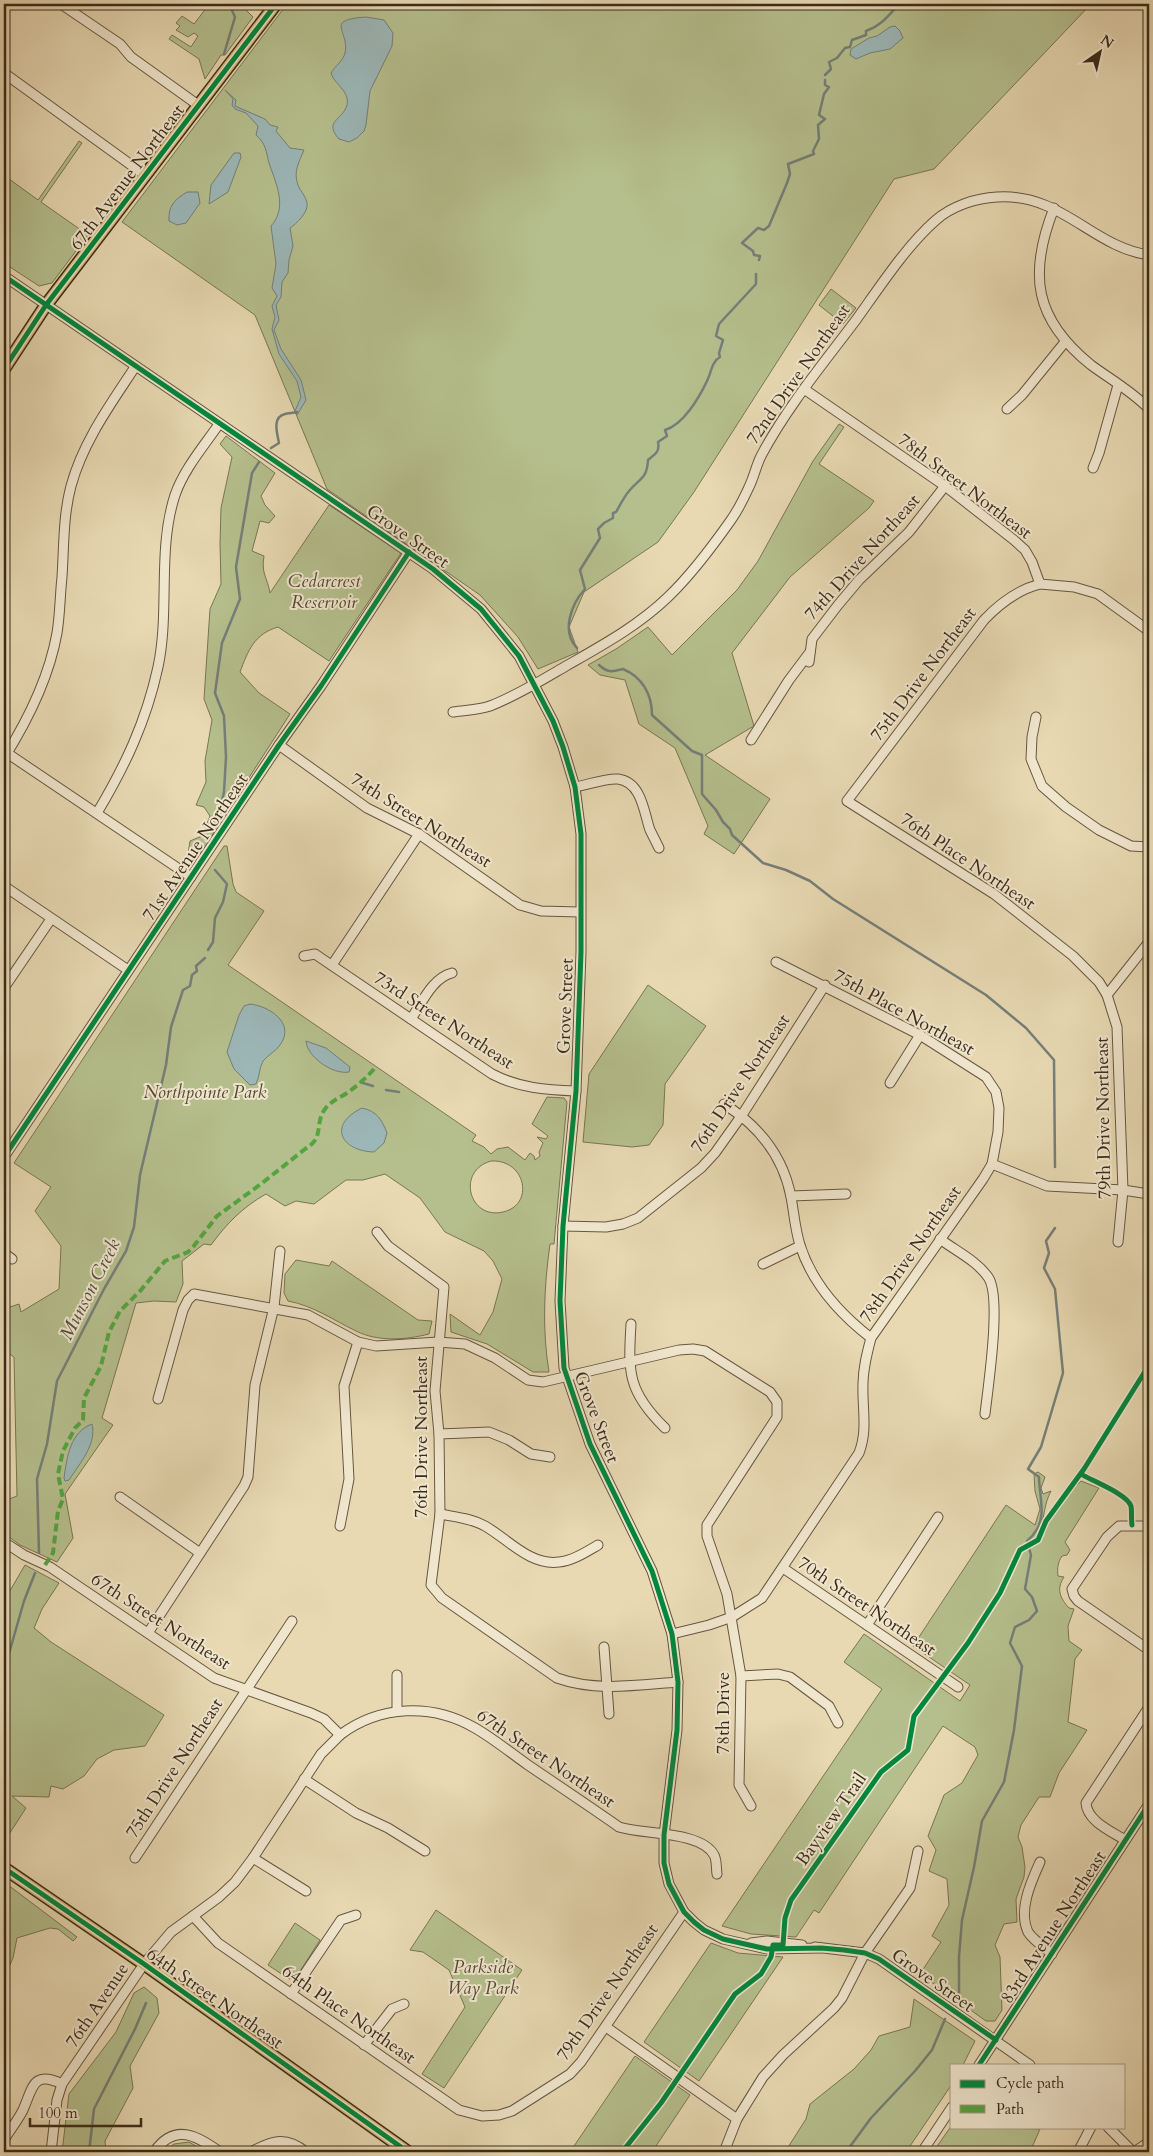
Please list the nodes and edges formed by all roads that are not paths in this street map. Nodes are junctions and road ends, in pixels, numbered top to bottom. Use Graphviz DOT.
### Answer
graph roads {
  1 [pos="61,4"];
  2 [pos="276,4"];
  3 [pos="4,73"];
  4 [pos="198,105"];
  5 [pos="145,175"];
  6 [pos="1054,208"];
  7 [pos="1149,255"];
  8 [pos="4,276"];
  9 [pos="46,306"];
  10 [pos="1065,342"];
  11 [pos="135,367"];
  12 [pos="4,369"];
  13 [pos="1118,385"];
  14 [pos="804,389"];
  15 [pos="1007,409"];
  16 [pos="1149,409"];
  17 [pos="219,424"];
  18 [pos="1093,468"];
  19 [pos="945,486"];
  20 [pos="408,552"];
  21 [pos="1040,584"];
  22 [pos="1149,631"];
  23 [pos="810,652"];
  24 [pos="809,662"];
  25 [pos="535,684"];
  26 [pos="1149,690"];
  27 [pos="1149,694"];
  28 [pos="453,712"];
  29 [pos="1036,717"];
  30 [pos="751,740"];
  31 [pos="279,745"];
  32 [pos="5,754"];
  33 [pos="575,787"];
  34 [pos="847,801"];
  35 [pos="97,813"];
  36 [pos="419,834"];
  37 [pos="1149,847"];
  38 [pos="659,848"];
  39 [pos="191,876"];
  40 [pos="4,886"];
  41 [pos="580,912"];
  42 [pos="51,919"];
  43 [pos="1149,942"];
  44 [pos="304,956"];
  45 [pos="776,962"];
  46 [pos="332,965"];
  47 [pos="128,970"];
  48 [pos="452,973"];
  49 [pos="825,986"];
  50 [pos="4,988"];
  51 [pos="1107,996"];
  52 [pos="411,1019"];
  53 [pos="920,1035"];
  54 [pos="890,1083"];
  55 [pos="576,1091"];
  56 [pos="724,1104"];
  57 [pos="999,1108"];
  58 [pos="742,1115"];
  59 [pos="8,1142"];
  60 [pos="4,1157"];
  61 [pos="992,1164"];
  62 [pos="1122,1190"];
  63 [pos="846,1194"];
  64 [pos="1149,1194"];
  65 [pos="791,1196"];
  66 [pos="563,1226"];
  67 [pos="377,1232"];
  68 [pos="940,1239"];
  69 [pos="1118,1242"];
  70 [pos="800,1246"];
  71 [pos="280,1251"];
  72 [pos="4,1253"];
  73 [pos="12,1259"];
  74 [pos="764,1264"];
  75 [pos="274,1307"];
  76 [pos="631,1324"];
  77 [pos="871,1338"];
  78 [pos="358,1342"];
  79 [pos="438,1342"];
  80 [pos="629,1363"];
  81 [pos="566,1378"];
  82 [pos="158,1399"];
  83 [pos="985,1414"];
  84 [pos="665,1428"];
  85 [pos="438,1434"];
  86 [pos="550,1458"];
  87 [pos="120,1497"];
  88 [pos="440,1514"];
  89 [pos="938,1517"];
  90 [pos="340,1526"];
  91 [pos="1149,1526"];
  92 [pos="4,1542"];
  93 [pos="598,1546"];
  94 [pos="200,1553"];
  95 [pos="783,1568"];
  96 [pos="732,1617"];
  97 [pos="292,1621"];
  98 [pos="867,1625"];
  99 [pos="148,1633"];
  100 [pos="672,1634"];
  101 [pos="604,1647"];
  102 [pos="1149,1650"];
  103 [pos="397,1674"];
  104 [pos="741,1676"];
  105 [pos="678,1682"];
  106 [pos="607,1687"];
  107 [pos="958,1687"];
  108 [pos="245,1690"];
  109 [pos="1149,1707"];
  110 [pos="397,1711"];
  111 [pos="609,1714"];
  112 [pos="838,1723"];
  113 [pos="340,1735"];
  114 [pos="304,1779"];
  115 [pos="1149,1804"];
  116 [pos="751,1806"];
  117 [pos="664,1835"];
  118 [pos="1125,1840"];
  119 [pos="425,1851"];
  120 [pos="918,1851"];
  121 [pos="135,1858"];
  122 [pos="253,1858"];
  123 [pos="1040,1862"];
  124 [pos="4,1868"];
  125 [pos="717,1874"];
  126 [pos="306,1891"];
  127 [pos="684,1912"];
  128 [pos="356,1915"];
  129 [pos="193,1916"];
  130 [pos="865,1953"];
  131 [pos="1052,1954"];
  132 [pos="144,1964"];
  133 [pos="291,1994"];
  134 [pos="404,2004"];
  135 [pos="606,2027"];
  136 [pos="996,2040"];
  137 [pos="364,2045"];
  138 [pos="980,2064"];
  139 [pos="1029,2064"];
  140 [pos="62,2084"];
  141 [pos="950,2110"];
  142 [pos="499,2115"];
  143 [pos="737,2119"];
  144 [pos="1090,2128"];
  145 [pos="1109,2128"];
  146 [pos="4,2140"];
  147 [pos="1149,2142"];
  148 [pos="51,2152"];
  149 [pos="154,2152"];
  150 [pos="220,2152"];
  151 [pos="252,2152"];
  152 [pos="306,2152"];
  153 [pos="408,2152"];
  154 [pos="724,2152"];
  155 [pos="922,2152"];
  156 [pos="1078,2152"];
  157 [pos="1134,2152"];
  1 -- 4 [label="street"];
  2 -- 4 [label="main road, 67th Avenue Northeast"];
  3 -- 5 [label="street"];
  4 -- 5 [label="main road, 67th Avenue Northeast"];
  5 -- 9 [label="main road, 67th Avenue Northeast"];
  6 -- 7 [label="street"];
  6 -- 10 [label="street"];
  6 -- 14 [label="street, 72nd Drive Northeast"];
  8 -- 9 [label="street, Grove Street"];
  9 -- 11 [label="street, Grove Street"];
  9 -- 12 [label="main road, 67th Avenue Northeast"];
  10 -- 13 [label="street"];
  10 -- 15 [label="street"];
  11 -- 17 [label="street, Grove Street"];
  11 -- 32 [label="street"];
  13 -- 16 [label="street"];
  13 -- 18 [label="street"];
  14 -- 19 [label="street, 78th Street Northeast"];
  14 -- 25 [label="street, 72nd Drive Northeast"];
  17 -- 20 [label="street, Grove Street"];
  17 -- 35 [label="street"];
  19 -- 21 [label="street, 78th Street Northeast"];
  19 -- 23 [label="street, 74th Drive Northeast"];
  20 -- 25 [label="street, Grove Street"];
  20 -- 31 [label="street, 71st Avenue Northeast"];
  21 -- 22 [label="street"];
  21 -- 34 [label="street, 75th Drive Northeast"];
  23 -- 24 [label="street, 74th Drive Northeast"];
  23 -- 30 [label="street, 74th Drive Northeast"];
  25 -- 28 [label="street, 72nd Drive Northeast"];
  25 -- 33 [label="street, Grove Street"];
  26 -- 27 [label="street"];
  29 -- 37 [label="street"];
  31 -- 36 [label="street, 74th Street Northeast"];
  31 -- 39 [label="street, 71st Avenue Northeast"];
  32 -- 35 [label="street"];
  33 -- 38 [label="street"];
  33 -- 41 [label="street, Grove Street"];
  34 -- 51 [label="street, 76th Place Northeast"];
  35 -- 39 [label="street"];
  36 -- 41 [label="street, 74th Street Northeast"];
  36 -- 46 [label="street"];
  39 -- 47 [label="street, 71st Avenue Northeast"];
  40 -- 42 [label="street"];
  41 -- 55 [label="street, Grove Street"];
  42 -- 47 [label="street"];
  42 -- 50 [label="street"];
  43 -- 51 [label="street"];
  44 -- 46 [label="street, 73rd Street Northeast"];
  45 -- 49 [label="street, 75th Place Northeast"];
  46 -- 52 [label="street, 73rd Street Northeast"];
  47 -- 59 [label="street, 71st Avenue Northeast"];
  48 -- 52 [label="street"];
  49 -- 53 [label="street, 75th Place Northeast"];
  49 -- 58 [label="street, 76th Drive Northeast"];
  51 -- 62 [label="street, 79th Drive Northeast"];
  52 -- 55 [label="street, 73rd Street Northeast"];
  53 -- 54 [label="street"];
  53 -- 57 [label="street, 75th Place Northeast"];
  55 -- 66 [label="street, Grove Street"];
  56 -- 58 [label="street"];
  57 -- 61 [label="street, 78th Drive Northeast"];
  58 -- 65 [label="street"];
  58 -- 66 [label="street, 76th Drive Northeast"];
  59 -- 60 [label="street, 71st Avenue Northeast"];
  61 -- 62 [label="street"];
  61 -- 68 [label="street, 78th Drive Northeast"];
  62 -- 64 [label="street"];
  62 -- 69 [label="street, 79th Drive Northeast"];
  63 -- 65 [label="street"];
  65 -- 70 [label="street"];
  66 -- 81 [label="street, Grove Street"];
  67 -- 79 [label="street, 76th Drive Northeast"];
  68 -- 77 [label="street, 78th Drive Northeast"];
  68 -- 83 [label="street"];
  70 -- 74 [label="street"];
  70 -- 77 [label="street"];
  71 -- 75 [label="street"];
  72 -- 73 [label="street"];
  75 -- 78 [label="street"];
  75 -- 82 [label="street"];
  75 -- 94 [label="street"];
  76 -- 80 [label="street"];
  77 -- 95 [label="street, 78th Drive Northeast"];
  78 -- 79 [label="street"];
  78 -- 90 [label="street"];
  79 -- 81 [label="street"];
  79 -- 85 [label="street, 76th Drive Northeast"];
  80 -- 81 [label="street"];
  80 -- 84 [label="street"];
  80 -- 96 [label="street, 78th Drive"];
  81 -- 100 [label="street, Grove Street"];
  85 -- 86 [label="street"];
  85 -- 88 [label="street, 76th Drive Northeast"];
  87 -- 94 [label="street"];
  88 -- 93 [label="street"];
  88 -- 106 [label="street, 76th Drive Northeast"];
  89 -- 98 [label="street"];
  91 -- 102 [label="street"];
  92 -- 99 [label="street, 67th Street Northeast"];
  94 -- 99 [label="street"];
  95 -- 96 [label="street, 78th Drive Northeast"];
  95 -- 98 [label="street, 70th Street Northeast"];
  96 -- 100 [label="street, 78th Drive Northeast"];
  96 -- 104 [label="street, 78th Drive"];
  97 -- 108 [label="street, 75th Drive Northeast"];
  98 -- 107 [label="street, 70th Street Northeast"];
  99 -- 108 [label="street, 67th Street Northeast"];
  100 -- 105 [label="street, Grove Street"];
  101 -- 106 [label="street"];
  103 -- 110 [label="street"];
  104 -- 112 [label="street"];
  104 -- 116 [label="street, 78th Drive"];
  105 -- 106 [label="street"];
  105 -- 117 [label="street, Grove Street"];
  106 -- 111 [label="street"];
  108 -- 113 [label="street, 67th Street Northeast"];
  108 -- 121 [label="street, 75th Drive Northeast"];
  109 -- 118 [label="street"];
  110 -- 113 [label="street, 67th Street Northeast"];
  110 -- 117 [label="street, 67th Street Northeast"];
  113 -- 114 [label="street, 76th Avenue"];
  114 -- 119 [label="street"];
  114 -- 122 [label="street, 76th Avenue"];
  115 -- 118 [label="street, 83rd Avenue Northeast"];
  117 -- 125 [label="street, 67th Street Northeast"];
  117 -- 127 [label="street, Grove Street"];
  118 -- 131 [label="street, 83rd Avenue Northeast"];
  120 -- 130 [label="street"];
  122 -- 126 [label="street"];
  122 -- 129 [label="street, 76th Avenue"];
  123 -- 131 [label="street"];
  124 -- 132 [label="main road, 64th Street Northeast"];
  127 -- 130 [label="street, Grove Street"];
  127 -- 135 [label="street, 79th Drive Northeast"];
  128 -- 133 [label="street"];
  129 -- 132 [label="street, 76th Avenue"];
  129 -- 133 [label="street, 64th Place Northeast"];
  130 -- 136 [label="street, Grove Street"];
  130 -- 143 [label="street"];
  131 -- 136 [label="street, 83rd Avenue Northeast"];
  132 -- 140 [label="street, 76th Avenue"];
  132 -- 153 [label="main road, 64th Street Northeast"];
  133 -- 137 [label="street, 64th Place Northeast"];
  134 -- 137 [label="street"];
  135 -- 142 [label="street, 79th Drive Northeast"];
  135 -- 143 [label="street"];
  136 -- 138 [label="street, 83rd Avenue Northeast"];
  136 -- 139 [label="street, Grove Street"];
  137 -- 142 [label="street, 64th Place Northeast"];
  140 -- 146 [label="street"];
  140 -- 148 [label="street, 76th Avenue"];
  141 -- 155 [label="street"];
  143 -- 154 [label="street"];
  144 -- 156 [label="street"];
  145 -- 157 [label="street"];
  147 -- 157 [label="street"];
  149 -- 150 [label="street"];
  151 -- 152 [label="street"];
}
